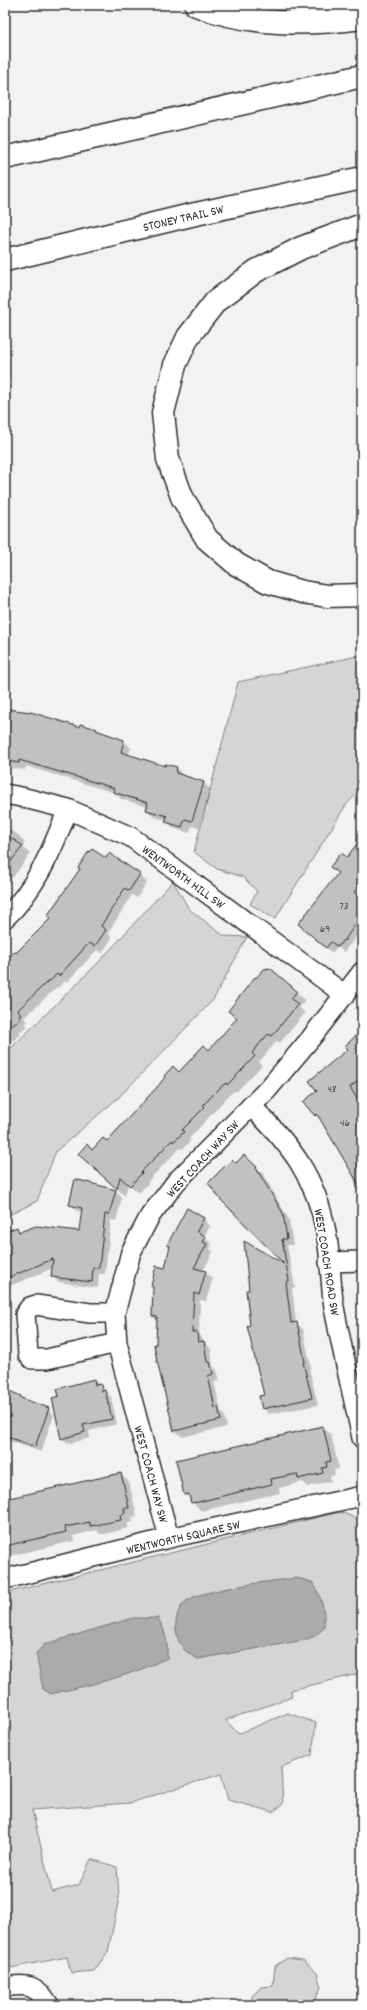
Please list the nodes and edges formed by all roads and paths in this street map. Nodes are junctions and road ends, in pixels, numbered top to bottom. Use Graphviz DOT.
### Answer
graph roads {
  1 [pos="196,5"];
  2 [pos="362,18"];
  3 [pos="362,76"];
  4 [pos="5,158"];
  5 [pos="362,178"];
  6 [pos="362,225"];
  7 [pos="5,260"];
  8 [pos="362,595"];
  9 [pos="5,794"];
  10 [pos="68,809"];
  11 [pos="5,918"];
  12 [pos="362,972"];
  13 [pos="345,995"];
  14 [pos="251,1106"];
  15 [pos="362,1260"];
  16 [pos="329,1262"];
  17 [pos="115,1312"];
  18 [pos="117,1343"];
  19 [pos="362,1438"];
  20 [pos="362,1496"];
  21 [pos="169,1538"];
  22 [pos="5,1579"];
  23 [pos="5,1987"];
  24 [pos="49,2004"];
  1 -- 2 [label="highway"];
  3 -- 4 [label="highway"];
  5 -- 7 [label="highway, STONEY TRAIL SW"];
  6 -- 8 [label="highway"];
  9 -- 10 [label="street, WENTWORTH HILL SW"];
  10 -- 11 [label="street"];
  10 -- 13 [label="street, WENTWORTH HILL SW"];
  12 -- 13 [label="street, WEST COACH WAY SW"];
  13 -- 14 [label="street, WEST COACH WAY SW"];
  14 -- 16 [label="street, WEST COACH ROAD SW"];
  14 -- 17 [label="street, WEST COACH WAY SW"];
  15 -- 16 [label="street"];
  16 -- 19 [label="street, WEST COACH ROAD SW"];
  17 -- 18 [label="street, WEST COACH WAY SW"];
  17 -- 18 [label="street"];
  18 -- 21 [label="street, WEST COACH WAY SW"];
  20 -- 21 [label="street, WENTWORTH SQUARE SW"];
  21 -- 22 [label="street, WENTWORTH SQUARE SW"];
  23 -- 24 [label="street"];
}
